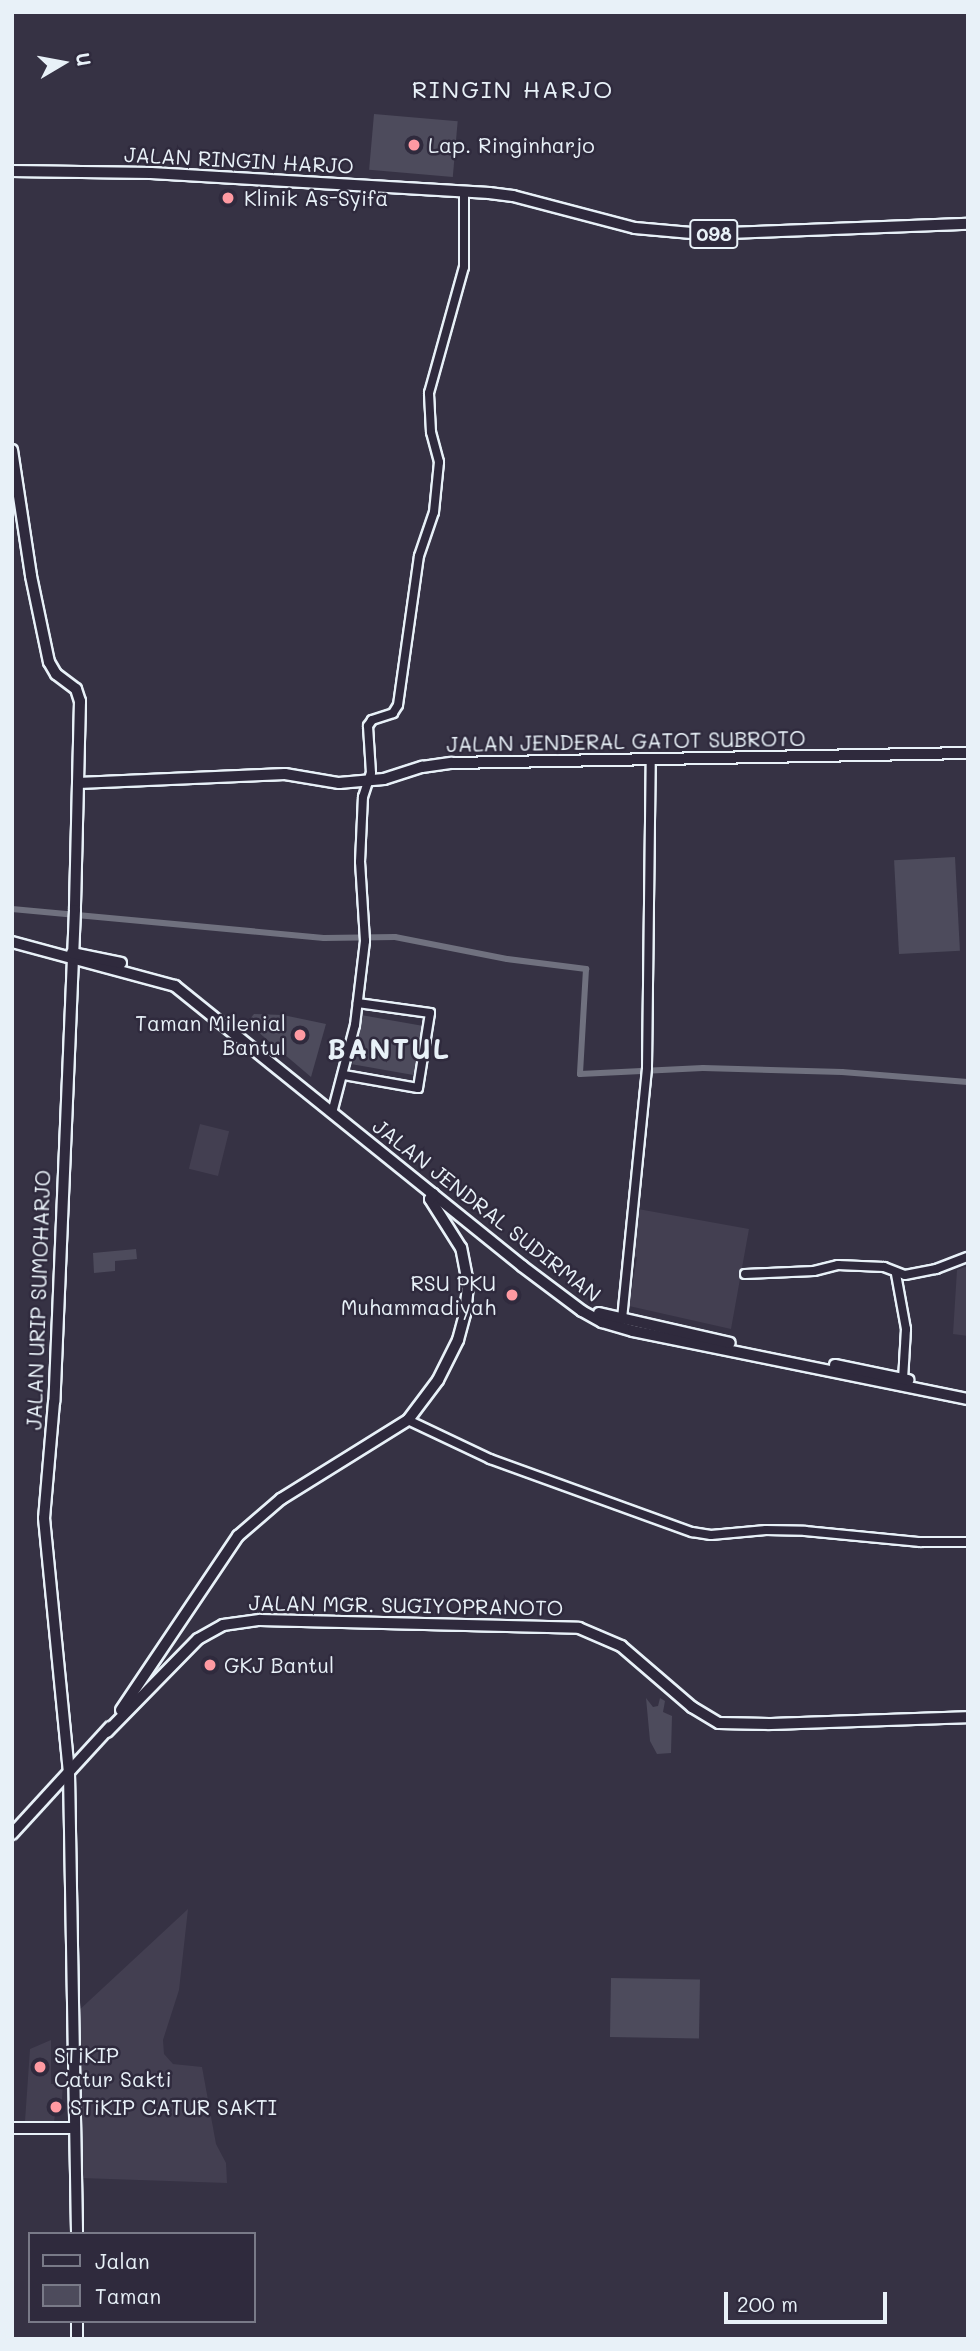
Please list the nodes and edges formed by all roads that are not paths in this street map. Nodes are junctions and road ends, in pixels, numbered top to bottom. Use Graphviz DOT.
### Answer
graph roads {
  1 [pos="12,171"];
  2 [pos="464,192"];
  3 [pos="968,224"];
  4 [pos="12,450"];
  5 [pos="968,753"];
  6 [pos="651,760"];
  7 [pos="368,780"];
  8 [pos="78,783"];
  9 [pos="12,942"];
  10 [pos="69,956"];
  11 [pos="358,1003"];
  12 [pos="344,1075"];
  13 [pos="333,1110"];
  14 [pos="433,1194"];
  15 [pos="968,1257"];
  16 [pos="536,1272"];
  17 [pos="745,1274"];
  18 [pos="897,1274"];
  19 [pos="622,1320"];
  20 [pos="797,1361"];
  21 [pos="903,1379"];
  22 [pos="968,1392"];
  23 [pos="968,1399"];
  24 [pos="408,1420"];
  25 [pos="968,1542"];
  26 [pos="968,1717"];
  27 [pos="107,1732"];
  28 [pos="68,1743"];
  29 [pos="88,1752"];
  30 [pos="69,1773"];
  31 [pos="48,1796"];
  32 [pos="69,1805"];
  33 [pos="12,1834"];
  34 [pos="12,2128"];
  35 [pos="75,2128"];
  36 [pos="77,2232"];
  1 -- 2 [label="main road, JALAN RINGIN HARJO / 098"];
  2 -- 3 [label="main road, 098"];
  2 -- 7 [label="street"];
  4 -- 8 [label="main road, JALAN URIP SUMOHARJO"];
  5 -- 6 [label="main road, JALAN JENDERAL GATOT SUBROTO"];
  6 -- 7 [label="main road, JALAN JENDERAL GATOT SUBROTO"];
  6 -- 19 [label="street"];
  7 -- 8 [label="main road, JALAN JENDERAL GATOT SUBROTO"];
  7 -- 11 [label="street"];
  8 -- 10 [label="main road, JALAN URIP SUMOHARJO"];
  9 -- 10 [label="main road, JALAN JENDRAL SUDIRMAN"];
  10 -- 13 [label="main road, JALAN JENDRAL SUDIRMAN"];
  10 -- 28 [label="main road, JALAN URIP SUMOHARJO"];
  11 -- 12 [label="street"];
  11 -- 12 [label="street"];
  12 -- 13 [label="street"];
  13 -- 14 [label="main road, JALAN JENDRAL SUDIRMAN"];
  13 -- 16 [label="main road, JALAN JENDRAL SUDIRMAN"];
  14 -- 16 [label="main road, JALAN JENDRAL SUDIRMAN"];
  14 -- 24 [label="main road"];
  15 -- 18 [label="street"];
  16 -- 19 [label="main road, JALAN JENDRAL SUDIRMAN"];
  16 -- 20 [label="main road, JALAN JENDRAL SUDIRMAN"];
  17 -- 18 [label="street"];
  18 -- 21 [label="street"];
  19 -- 20 [label="main road, JALAN JENDRAL SUDIRMAN"];
  20 -- 21 [label="main road, JALAN JENDRAL SUDIRMAN"];
  20 -- 23 [label="main road, JALAN JENDRAL SUDIRMAN"];
  21 -- 22 [label="main road, JALAN JENDRAL SUDIRMAN"];
  24 -- 25 [label="street"];
  24 -- 27 [label="main road"];
  26 -- 27 [label="main road, JALAN MGR. SUGIYOPRANOTO"];
  27 -- 29 [label="main road"];
  28 -- 29 [label="main road"];
  28 -- 30 [label="main road, JALAN URIP SUMOHARJO"];
  29 -- 30 [label="main road"];
  30 -- 31 [label="main road"];
  30 -- 32 [label="main road, JALAN URIP SUMOHARJO"];
  31 -- 32 [label="main road"];
  31 -- 33 [label="main road"];
  32 -- 35 [label="main road, JALAN URIP SUMOHARJO"];
  34 -- 35 [label="main road"];
  35 -- 36 [label="main road, JALAN URIP SUMOHARJO"];
}
